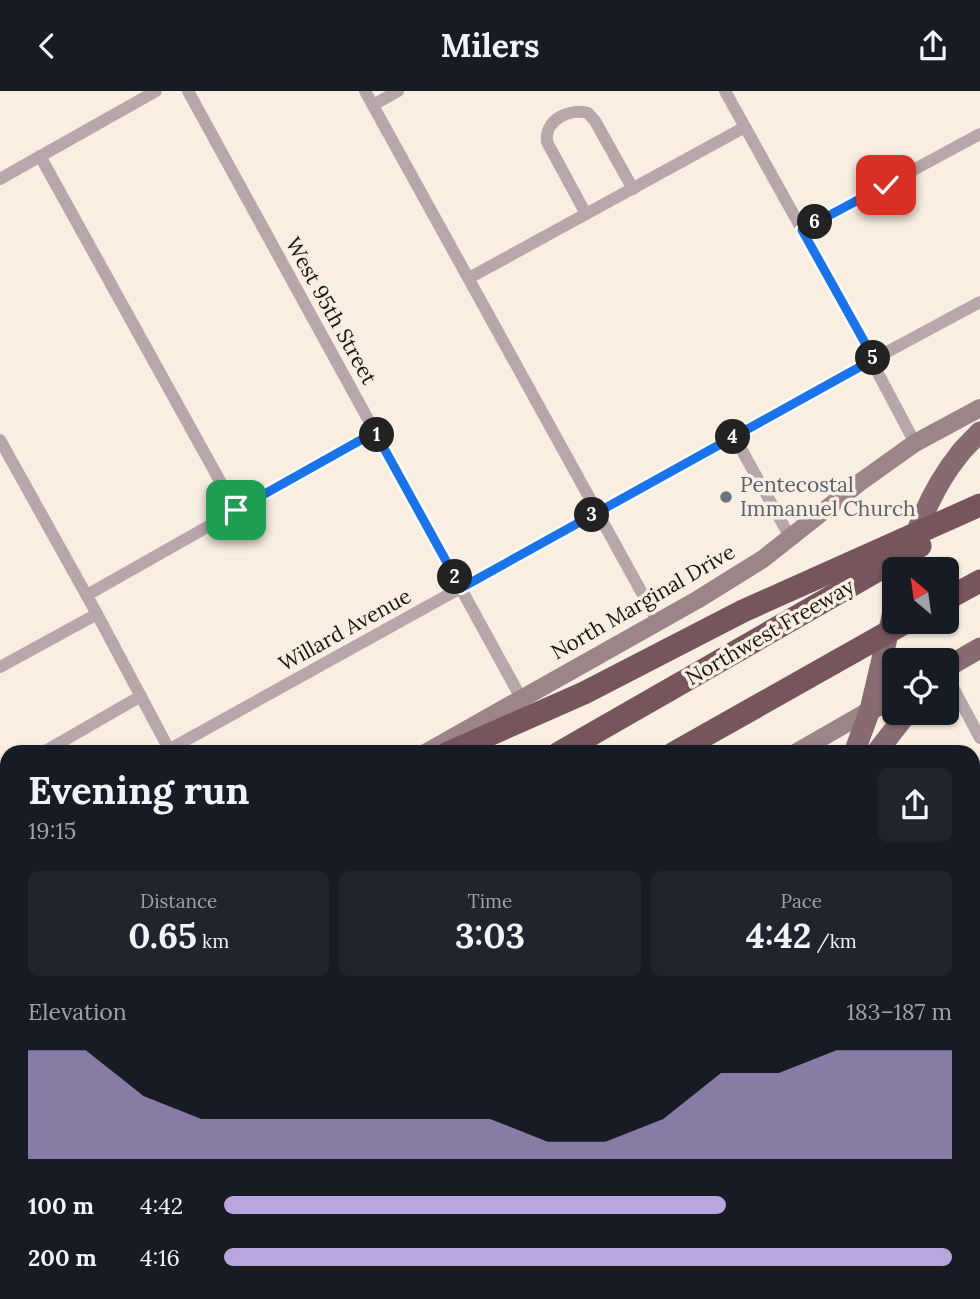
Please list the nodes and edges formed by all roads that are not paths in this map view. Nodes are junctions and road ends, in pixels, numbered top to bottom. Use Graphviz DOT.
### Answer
graph roads {
  1 [pos="156,91"];
  2 [pos="188,91"];
  3 [pos="365,91"];
  4 [pos="398,91"];
  5 [pos="725,91"];
  6 [pos="373,105"];
  7 [pos="746,127"];
  8 [pos="980,134"];
  9 [pos="40,156"];
  10 [pos="0,179"];
  11 [pos="633,189"];
  12 [pos="586,214"];
  13 [pos="802,230"];
  14 [pos="469,278"];
  15 [pos="980,302"];
  16 [pos="873,360"];
  17 [pos="980,408"];
  18 [pos="375,432"];
  19 [pos="980,432"];
  20 [pos="734,436"];
  21 [pos="0,440"];
  22 [pos="915,443"];
  23 [pos="980,505"];
  24 [pos="236,510"];
  25 [pos="597,512"];
  26 [pos="980,512"];
  27 [pos="790,537"];
  28 [pos="907,557"];
  29 [pos="980,581"];
  30 [pos="461,588"];
  31 [pos="959,592"];
  32 [pos="87,596"];
  33 [pos="97,614"];
  34 [pos="658,622"];
  35 [pos="885,634"];
  36 [pos="890,634"];
  37 [pos="980,648"];
  38 [pos="959,660"];
  39 [pos="0,667"];
  40 [pos="810,676"];
  41 [pos="141,697"];
  42 [pos="521,698"];
  43 [pos="959,699"];
  44 [pos="880,700"];
  45 [pos="898,725"];
  46 [pos="980,738"];
  47 [pos="56,745"];
  48 [pos="167,745"];
  49 [pos="181,745"];
  50 [pos="439,745"];
  51 [pos="465,745"];
  52 [pos="573,745"];
  53 [pos="688,745"];
  54 [pos="712,745"];
  55 [pos="807,745"];
  56 [pos="858,745"];
  57 [pos="882,745"];
  1 -- 9 [label="street"];
  2 -- 18 [label="street, West 95th Street"];
  3 -- 6 [label="street"];
  4 -- 6 [label="street"];
  5 -- 7 [label="street"];
  6 -- 14 [label="street"];
  7 -- 11 [label="street"];
  7 -- 13 [label="street"];
  8 -- 13 [label="street"];
  9 -- 10 [label="street"];
  9 -- 24 [label="street"];
  11 -- 12 [label="street"];
  11 -- 12 [label="street"];
  12 -- 14 [label="street"];
  13 -- 16 [label="street"];
  14 -- 25 [label="street"];
  15 -- 16 [label="street, Willard Avenue"];
  16 -- 20 [label="street, Willard Avenue"];
  16 -- 22 [label="street"];
  17 -- 22 [label="street, North Marginal Drive"];
  18 -- 24 [label="street"];
  18 -- 30 [label="street, West 95th Street"];
  19 -- 28 [label="main road"];
  20 -- 25 [label="street, Willard Avenue"];
  20 -- 27 [label="street"];
  21 -- 32 [label="street"];
  22 -- 27 [label="street, North Marginal Drive"];
  23 -- 51 [label="highway"];
  24 -- 32 [label="street"];
  25 -- 30 [label="street, Willard Avenue"];
  25 -- 34 [label="street"];
  26 -- 52 [label="highway, Northwest Freeway"];
  27 -- 34 [label="street, North Marginal Drive"];
  29 -- 31 [label="highway"];
  30 -- 42 [label="street, West 95th Street"];
  30 -- 49 [label="street, Willard Avenue"];
  32 -- 33 [label="street"];
  33 -- 39 [label="street"];
  33 -- 41 [label="street"];
  34 -- 42 [label="street, North Marginal Drive"];
  35 -- 40 [label="highway"];
  36 -- 44 [label="main road"];
  37 -- 38 [label="main road"];
  40 -- 53 [label="highway"];
  40 -- 54 [label="highway"];
  41 -- 47 [label="street"];
  41 -- 48 [label="street"];
  42 -- 50 [label="street, North Marginal Drive"];
  43 -- 46 [label="street"];
  44 -- 55 [label="street"];
  44 -- 56 [label="main road"];
  45 -- 57 [label="main road"];
}
